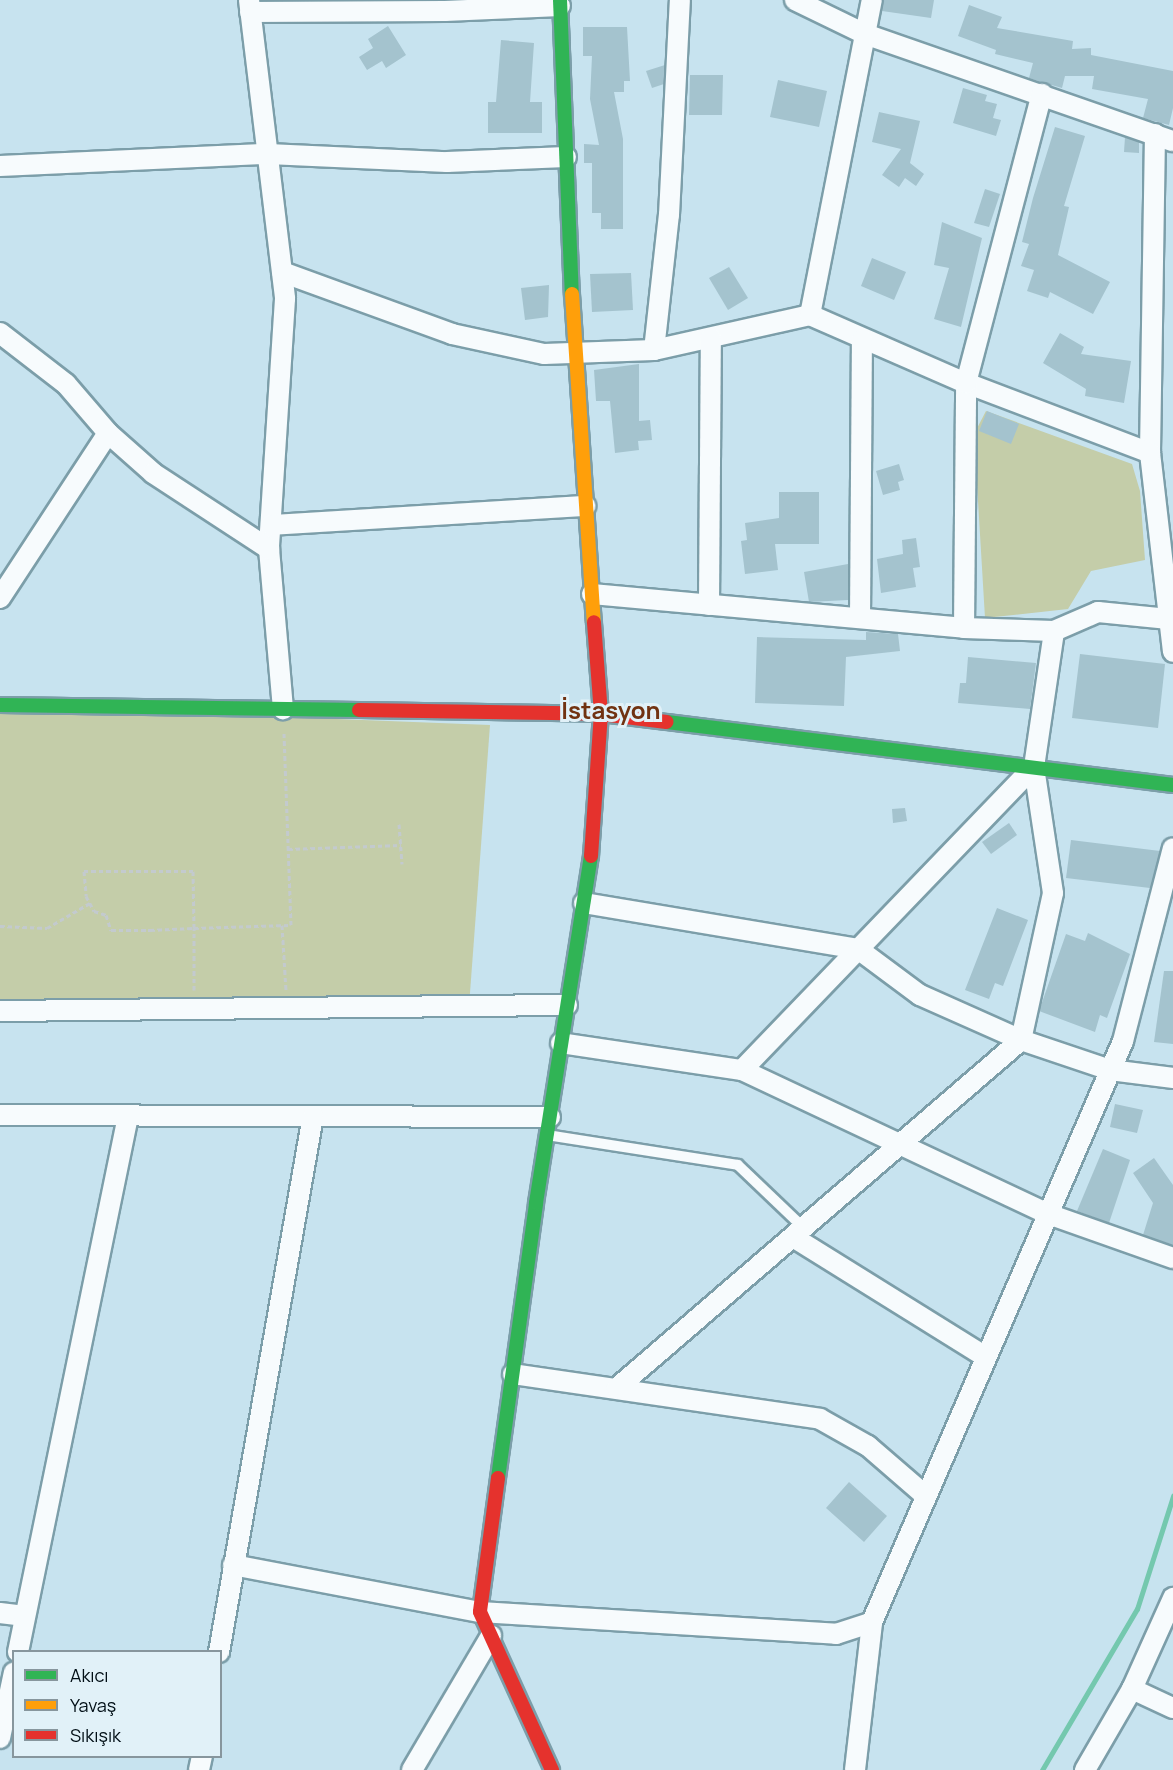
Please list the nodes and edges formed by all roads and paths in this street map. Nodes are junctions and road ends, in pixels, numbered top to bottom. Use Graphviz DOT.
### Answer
graph roads {
  1 [pos="680,0"];
  2 [pos="795,0"];
  3 [pos="872,0"];
  4 [pos="560,3"];
  5 [pos="250,6"];
  6 [pos="865,34"];
  7 [pos="1042,94"];
  8 [pos="1164,138"];
  9 [pos="268,154"];
  10 [pos="566,157"];
  11 [pos="0,166"];
  12 [pos="282,272"];
  13 [pos="810,315"];
  14 [pos="0,333"];
  15 [pos="711,338"];
  16 [pos="862,340"];
  17 [pos="654,350"];
  18 [pos="574,355"];
  19 [pos="966,382"];
  20 [pos="108,433"];
  21 [pos="1150,453"];
  22 [pos="585,506"];
  23 [pos="271,525"];
  24 [pos="269,549"];
  25 [pos="592,594"];
  26 [pos="0,598"];
  27 [pos="709,605"];
  28 [pos="860,618"];
  29 [pos="1169,619"];
  30 [pos="964,628"];
  31 [pos="1054,631"];
  32 [pos="1173,652"];
  33 [pos="0,705"];
  34 [pos="283,709"];
  35 [pos="601,714"];
  36 [pos="1034,767"];
  37 [pos="1173,785"];
  38 [pos="399,824"];
  39 [pos="401,845"];
  40 [pos="1173,848"];
  41 [pos="288,849"];
  42 [pos="402,864"];
  43 [pos="90,903"];
  44 [pos="584,903"];
  45 [pos="0,926"];
  46 [pos="282,926"];
  47 [pos="194,928"];
  48 [pos="858,949"];
  49 [pos="275,990"];
  50 [pos="206,992"];
  51 [pos="567,1005"];
  52 [pos="0,1011"];
  53 [pos="1021,1040"];
  54 [pos="561,1044"];
  55 [pos="742,1070"];
  56 [pos="1110,1070"];
  57 [pos="1173,1078"];
  58 [pos="0,1115"];
  59 [pos="128,1116"];
  60 [pos="313,1116"];
  61 [pos="548,1126"];
  62 [pos="898,1146"];
  63 [pos="1048,1214"];
  64 [pos="799,1232"];
  65 [pos="1173,1258"];
  66 [pos="986,1357"];
  67 [pos="513,1374"];
  68 [pos="617,1388"];
  69 [pos="926,1496"];
  70 [pos="233,1565"];
  71 [pos="1172,1603"];
  72 [pos="480,1612"];
  73 [pos="0,1613"];
  74 [pos="25,1616"];
  75 [pos="872,1622"];
  76 [pos="491,1636"];
  77 [pos="18,1650"];
  78 [pos="219,1650"];
  79 [pos="12,1681"];
  80 [pos="1132,1689"];
  81 [pos="1173,1708"];
  82 [pos="0,1738"];
  83 [pos="412,1770"];
  84 [pos="552,1770"];
  85 [pos="855,1770"];
  86 [pos="1084,1770"];
  1 -- 17 [label="street"];
  2 -- 6 [label="street"];
  3 -- 6 [label="street"];
  4 -- 5 [label="street"];
  4 -- 10 [label="street"];
  5 -- 9 [label="street"];
  6 -- 7 [label="street"];
  6 -- 13 [label="street"];
  7 -- 8 [label="street"];
  7 -- 19 [label="street"];
  8 -- 21 [label="street"];
  9 -- 10 [label="street"];
  9 -- 11 [label="street"];
  9 -- 12 [label="street"];
  10 -- 18 [label="street"];
  12 -- 18 [label="street"];
  12 -- 23 [label="street"];
  13 -- 15 [label="street"];
  13 -- 16 [label="street"];
  14 -- 20 [label="street"];
  15 -- 17 [label="street"];
  15 -- 27 [label="street"];
  16 -- 19 [label="street"];
  16 -- 28 [label="street"];
  17 -- 18 [label="street"];
  18 -- 22 [label="street"];
  19 -- 21 [label="street"];
  19 -- 30 [label="street"];
  20 -- 24 [label="street"];
  20 -- 26 [label="street"];
  21 -- 29 [label="street"];
  22 -- 23 [label="street"];
  22 -- 25 [label="street"];
  23 -- 24 [label="street"];
  24 -- 34 [label="street"];
  25 -- 27 [label="street"];
  25 -- 35 [label="street"];
  27 -- 28 [label="street"];
  28 -- 30 [label="street"];
  29 -- 31 [label="street"];
  29 -- 32 [label="street"];
  30 -- 31 [label="street"];
  31 -- 36 [label="street"];
  33 -- 34 [label="street"];
  34 -- 35 [label="street"];
  34 -- 41 [label="path"];
  35 -- 36 [label="street"];
  35 -- 44 [label="street"];
  36 -- 37 [label="street"];
  36 -- 48 [label="street"];
  36 -- 53 [label="street"];
  38 -- 39 [label="path"];
  39 -- 41 [label="path"];
  39 -- 42 [label="path"];
  40 -- 56 [label="street"];
  41 -- 46 [label="path"];
  43 -- 45 [label="path"];
  43 -- 47 [label="path"];
  43 -- 47 [label="path"];
  44 -- 48 [label="street"];
  44 -- 51 [label="street"];
  46 -- 47 [label="path"];
  46 -- 49 [label="path"];
  47 -- 50 [label="path"];
  48 -- 53 [label="street"];
  48 -- 55 [label="street"];
  51 -- 52 [label="street"];
  51 -- 54 [label="street"];
  53 -- 56 [label="street"];
  53 -- 62 [label="street"];
  54 -- 55 [label="street"];
  54 -- 61 [label="street"];
  55 -- 62 [label="street"];
  56 -- 57 [label="street"];
  56 -- 63 [label="street"];
  58 -- 59 [label="street"];
  59 -- 60 [label="street"];
  59 -- 74 [label="street"];
  60 -- 61 [label="street"];
  60 -- 70 [label="street"];
  61 -- 64 [label="lane"];
  61 -- 67 [label="street"];
  62 -- 63 [label="street"];
  62 -- 64 [label="street"];
  63 -- 65 [label="street"];
  63 -- 66 [label="street"];
  64 -- 66 [label="street"];
  64 -- 68 [label="street"];
  66 -- 69 [label="street"];
  67 -- 68 [label="street"];
  67 -- 72 [label="street"];
  68 -- 69 [label="street"];
  69 -- 75 [label="street"];
  70 -- 72 [label="street"];
  70 -- 78 [label="street"];
  71 -- 80 [label="street"];
  72 -- 75 [label="street"];
  72 -- 76 [label="street"];
  73 -- 74 [label="street"];
  74 -- 77 [label="street"];
  75 -- 85 [label="street"];
  76 -- 83 [label="street"];
  76 -- 84 [label="street"];
  79 -- 82 [label="street"];
  80 -- 81 [label="street"];
  80 -- 86 [label="street"];
}
